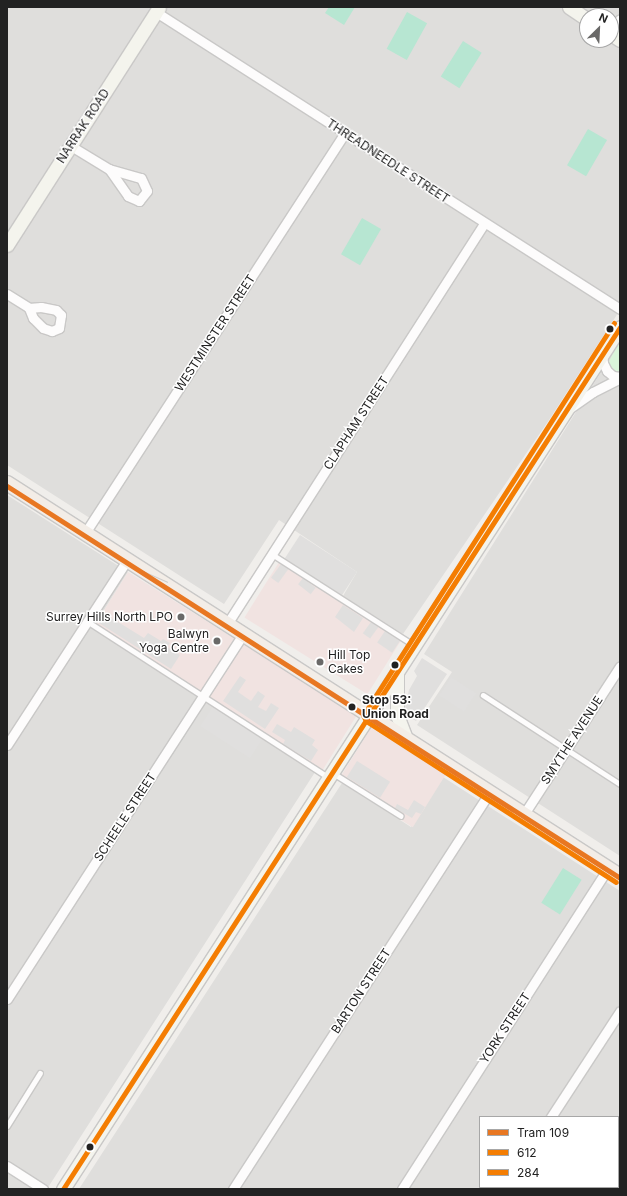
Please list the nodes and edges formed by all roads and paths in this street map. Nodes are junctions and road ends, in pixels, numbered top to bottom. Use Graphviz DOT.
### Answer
graph roads {
  1 [pos="569,7"];
  2 [pos="158,9"];
  3 [pos="579,14"];
  4 [pos="345,134"];
  5 [pos="71,146"];
  6 [pos="109,169"];
  7 [pos="484,223"];
  8 [pos="7,245"];
  9 [pos="7,294"];
  10 [pos="28,308"];
  11 [pos="620,309"];
  12 [pos="620,327"];
  13 [pos="602,354"];
  14 [pos="620,378"];
  15 [pos="564,412"];
  16 [pos="7,483"];
  17 [pos="85,533"];
  18 [pos="272,554"];
  19 [pos="127,560"];
  20 [pos="87,621"];
  21 [pos="227,624"];
  22 [pos="243,634"];
  23 [pos="415,646"];
  24 [pos="620,666"];
  25 [pos="397,673"];
  26 [pos="204,695"];
  27 [pos="483,695"];
  28 [pos="370,716"];
  29 [pos="406,739"];
  30 [pos="7,745"];
  31 [pos="567,750"];
  32 [pos="332,775"];
  33 [pos="620,784"];
  34 [pos="490,792"];
  35 [pos="524,814"];
  36 [pos="401,816"];
  37 [pos="608,868"];
  38 [pos="620,876"];
  39 [pos="7,999"];
  40 [pos="620,1011"];
  41 [pos="40,1074"];
  42 [pos="553,1116"];
  43 [pos="7,1126"];
  44 [pos="7,1166"];
  45 [pos="43,1189"];
  46 [pos="63,1189"];
  47 [pos="233,1189"];
  48 [pos="402,1189"];
  1 -- 3 [label="main road"];
  2 -- 4 [label="street, THREADNEEDLE STREET"];
  2 -- 5 [label="main road, NARRAK ROAD"];
  4 -- 7 [label="street, THREADNEEDLE STREET"];
  4 -- 17 [label="street, WESTMINSTER STREET"];
  5 -- 6 [label="street"];
  5 -- 8 [label="main road, NARRAK ROAD"];
  7 -- 11 [label="street, THREADNEEDLE STREET"];
  7 -- 18 [label="street, CLAPHAM STREET"];
  9 -- 10 [label="street"];
  12 -- 13 [label="main road"];
  13 -- 14 [label="street"];
  13 -- 15 [label="main road"];
  14 -- 15 [label="street"];
  15 -- 23 [label="main road"];
  16 -- 17 [label="main road"];
  17 -- 19 [label="main road"];
  18 -- 21 [label="street, CLAPHAM STREET"];
  18 -- 23 [label="lane"];
  19 -- 20 [label="street"];
  19 -- 21 [label="main road"];
  20 -- 26 [label="lane"];
  20 -- 30 [label="street"];
  21 -- 22 [label="main road"];
  22 -- 26 [label="street, SCHEELE STREET"];
  22 -- 28 [label="main road"];
  23 -- 25 [label="main road"];
  24 -- 31 [label="street, SMYTHE AVENUE"];
  25 -- 28 [label="main road"];
  25 -- 29 [label="main road"];
  26 -- 32 [label="lane"];
  26 -- 39 [label="street, SCHEELE STREET"];
  27 -- 31 [label="lane"];
  28 -- 29 [label="main road"];
  28 -- 32 [label="main road"];
  29 -- 34 [label="main road"];
  31 -- 33 [label="lane"];
  31 -- 35 [label="street, SMYTHE AVENUE"];
  32 -- 36 [label="lane"];
  32 -- 46 [label="main road"];
  34 -- 35 [label="main road"];
  34 -- 47 [label="street, BARTON STREET"];
  35 -- 37 [label="main road"];
  37 -- 38 [label="main road"];
  37 -- 48 [label="street, YORK STREET"];
  40 -- 42 [label="street"];
  41 -- 43 [label="lane"];
  44 -- 45 [label="street"];
}
